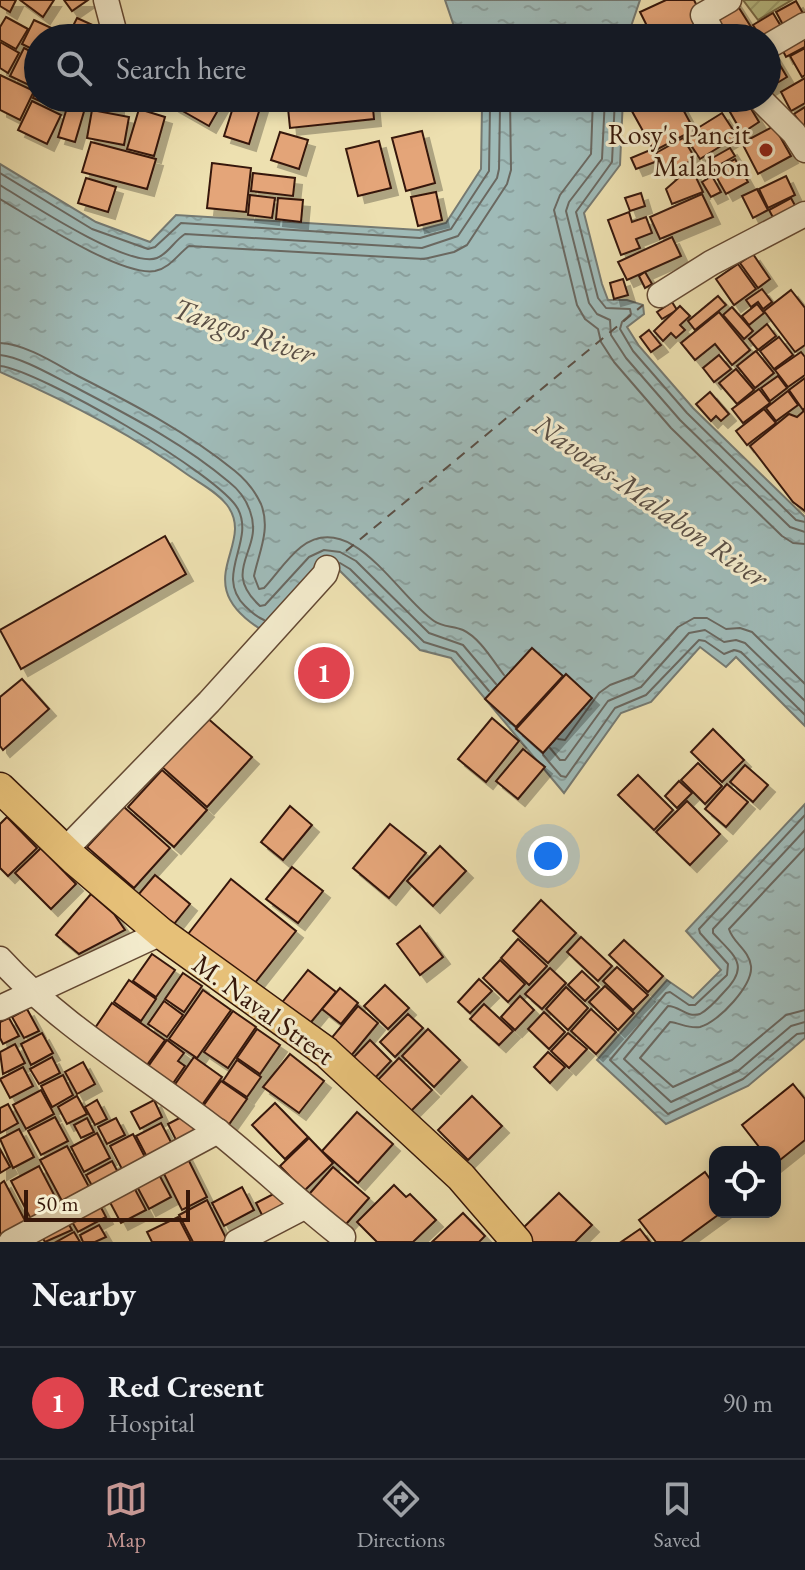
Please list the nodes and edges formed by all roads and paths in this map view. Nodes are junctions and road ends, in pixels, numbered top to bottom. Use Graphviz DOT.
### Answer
graph roads {
  1 [pos="106,0"];
  2 [pos="729,0"];
  3 [pos="112,24"];
  4 [pos="708,24"];
  5 [pos="805,25"];
  6 [pos="781,39"];
  7 [pos="773,112"];
  8 [pos="805,150"];
  9 [pos="805,214"];
  10 [pos="660,295"];
  11 [pos="327,568"];
  12 [pos="0,788"];
  13 [pos="66,849"];
  14 [pos="161,933"];
  15 [pos="0,959"];
  16 [pos="31,992"];
  17 [pos="0,1008"];
  18 [pos="218,1131"];
  19 [pos="304,1207"];
  20 [pos="343,1237"];
  21 [pos="11,1242"];
  22 [pos="237,1242"];
  23 [pos="517,1242"];
  1 -- 3 [label="street"];
  2 -- 4 [label="street"];
  5 -- 6 [label="street"];
  7 -- 8 [label="street"];
  9 -- 10 [label="street"];
  11 -- 13 [label="street"];
  12 -- 13 [label="main road, M. Naval Street"];
  13 -- 14 [label="main road, M. Naval Street"];
  14 -- 16 [label="street"];
  14 -- 23 [label="main road, M. Naval Street"];
  15 -- 16 [label="street"];
  16 -- 17 [label="street"];
  16 -- 18 [label="street"];
  18 -- 19 [label="street"];
  18 -- 21 [label="street"];
  19 -- 20 [label="street"];
  19 -- 22 [label="street"];
}
